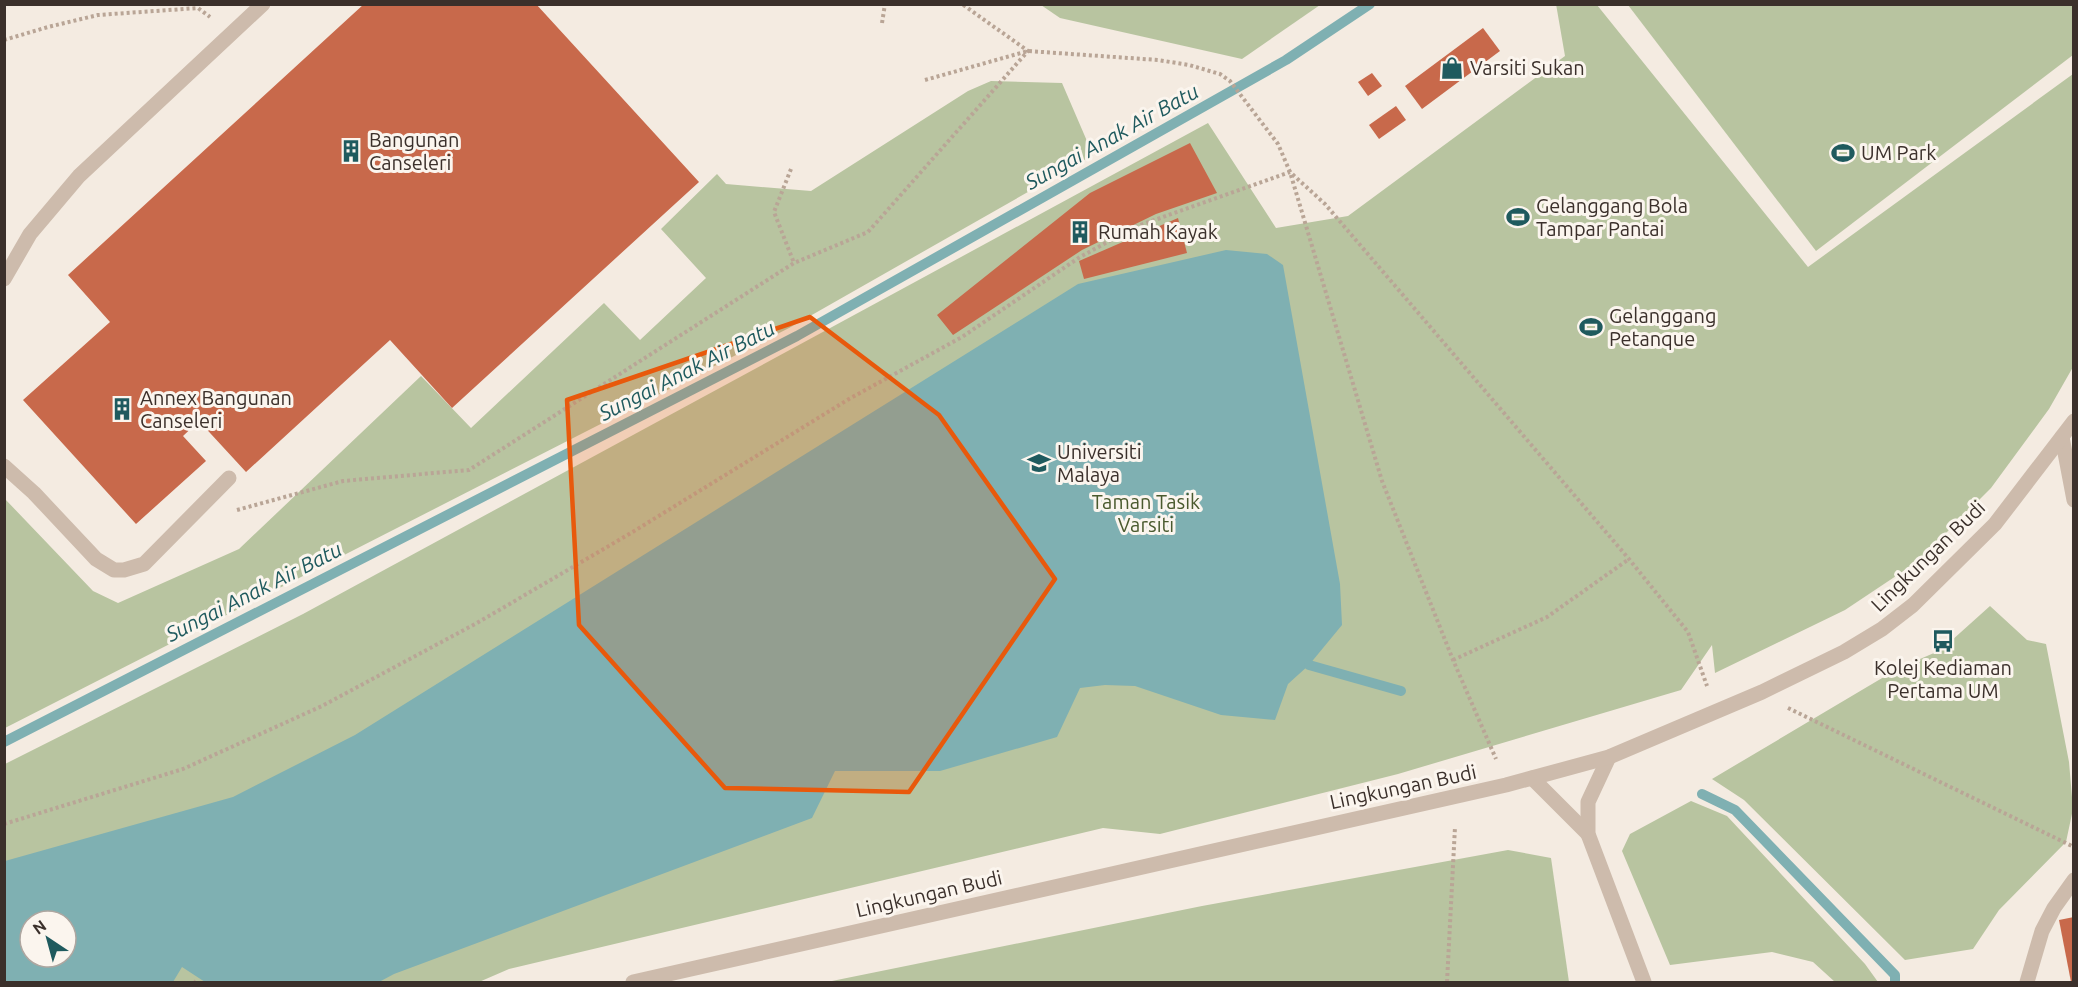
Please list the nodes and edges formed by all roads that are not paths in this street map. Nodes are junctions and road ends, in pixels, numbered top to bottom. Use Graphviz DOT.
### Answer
graph roads {
  1 [pos="263,4"];
  2 [pos="4,279"];
  3 [pos="2073,421"];
  4 [pos="2062,437"];
  5 [pos="4,466"];
  6 [pos="229,478"];
  7 [pos="2073,500"];
  8 [pos="1609,757"];
  9 [pos="1532,778"];
  10 [pos="1588,834"];
  11 [pos="2073,880"];
  12 [pos="633,982"];
  13 [pos="1644,982"];
  14 [pos="2027,982"];
  1 -- 2 [label="street"];
  3 -- 4 [label="street, Lingkungan Budi"];
  4 -- 7 [label="street"];
  4 -- 8 [label="street, Lingkungan Budi"];
  5 -- 6 [label="street"];
  8 -- 9 [label="street, Lingkungan Budi"];
  8 -- 10 [label="street"];
  9 -- 10 [label="street"];
  9 -- 12 [label="street, Lingkungan Budi"];
  10 -- 13 [label="street"];
  11 -- 14 [label="street"];
}
